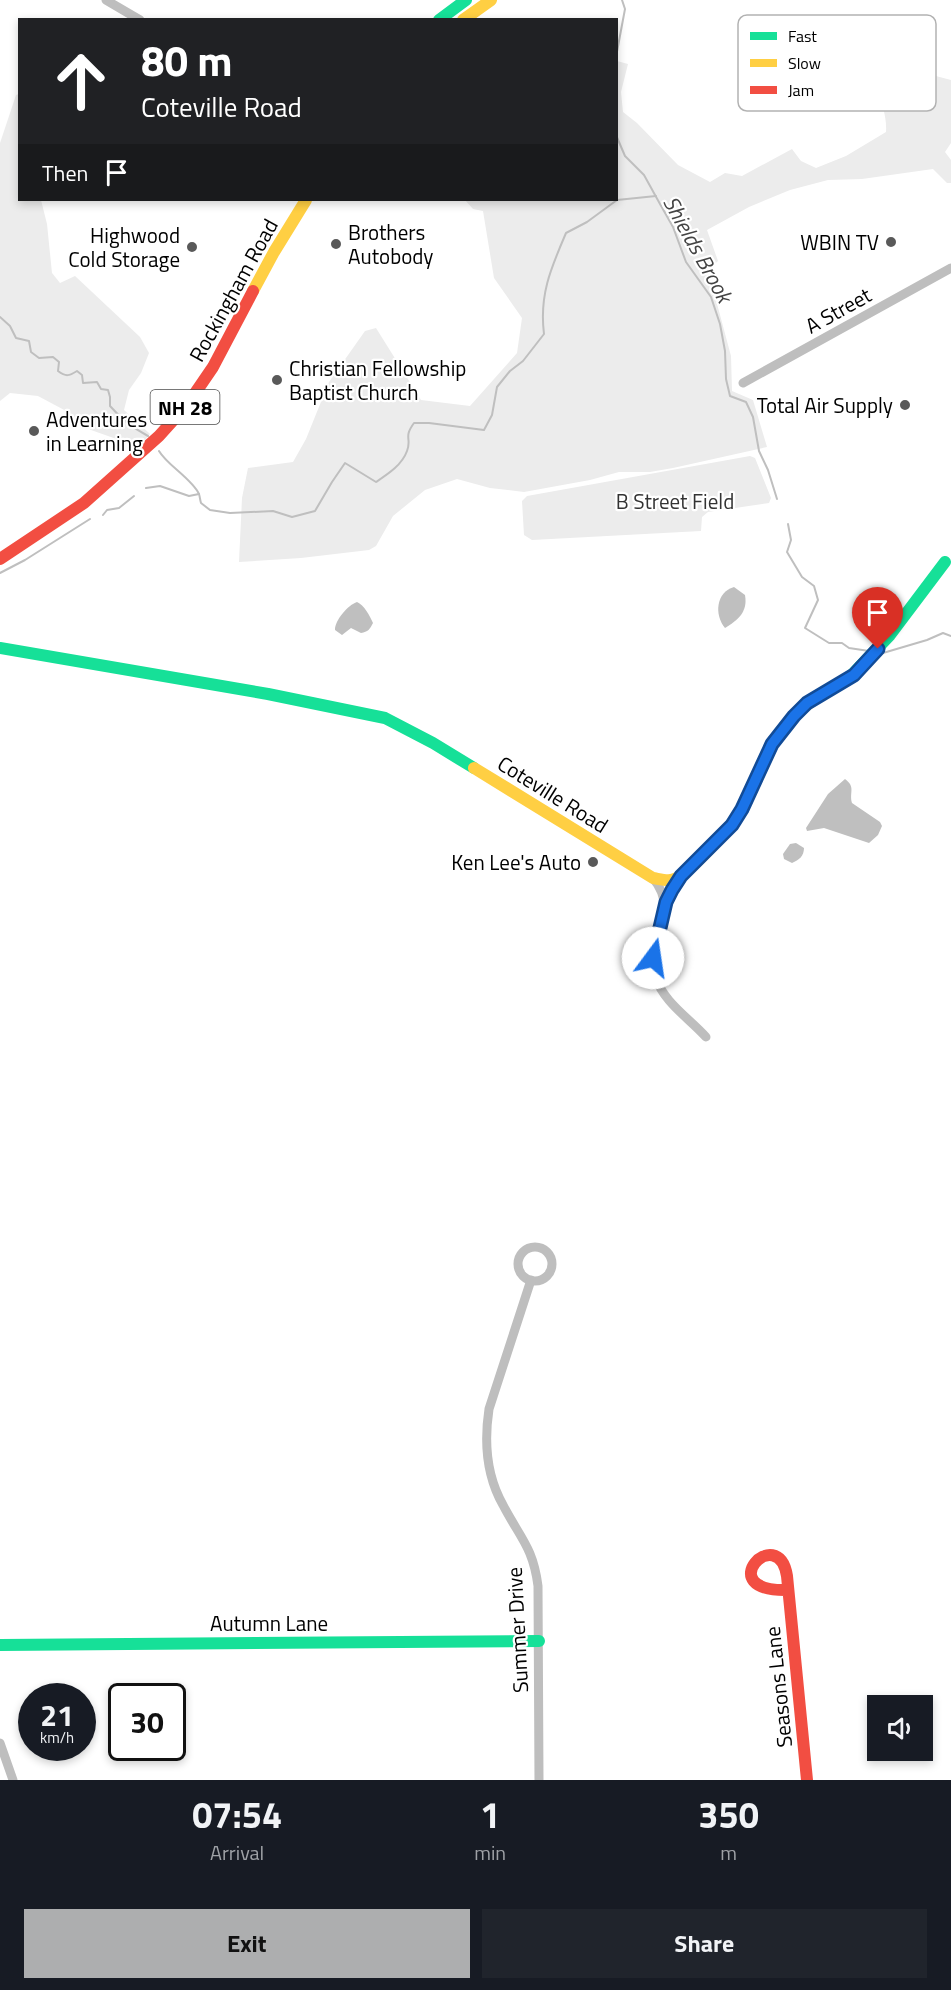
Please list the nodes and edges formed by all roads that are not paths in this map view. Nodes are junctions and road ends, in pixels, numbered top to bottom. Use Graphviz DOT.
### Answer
graph roads {
  1 [pos="106,0"];
  2 [pos="466,0"];
  3 [pos="492,0"];
  4 [pos="137,18"];
  5 [pos="442,18"];
  6 [pos="466,18"];
  7 [pos="305,201"];
  8 [pos="951,268"];
  9 [pos="743,383"];
  10 [pos="0,559"];
  11 [pos="945,562"];
  12 [pos="0,648"];
  13 [pos="681,876"];
  14 [pos="653,878"];
  15 [pos="666,902"];
  16 [pos="706,1037"];
  17 [pos="531,1280"];
  18 [pos="788,1590"];
  19 [pos="539,1641"];
  20 [pos="0,1645"];
  21 [pos="0,1743"];
  22 [pos="13,1780"];
  23 [pos="539,1780"];
  24 [pos="807,1780"];
  1 -- 4 [label="street"];
  2 -- 5 [label="street"];
  3 -- 6 [label="street"];
  7 -- 10 [label="street, Rockingham Road / NH 28"];
  8 -- 9 [label="street, A Street"];
  11 -- 13 [label="street"];
  12 -- 14 [label="street, Coteville Road"];
  13 -- 14 [label="street"];
  13 -- 15 [label="street"];
  14 -- 15 [label="street"];
  15 -- 16 [label="street"];
  17 -- 19 [label="street, Summer Drive"];
  18 -- 24 [label="street, Seasons Lane"];
  19 -- 20 [label="street, Autumn Lane"];
  19 -- 23 [label="street, Summer Drive"];
  21 -- 22 [label="street"];
}
